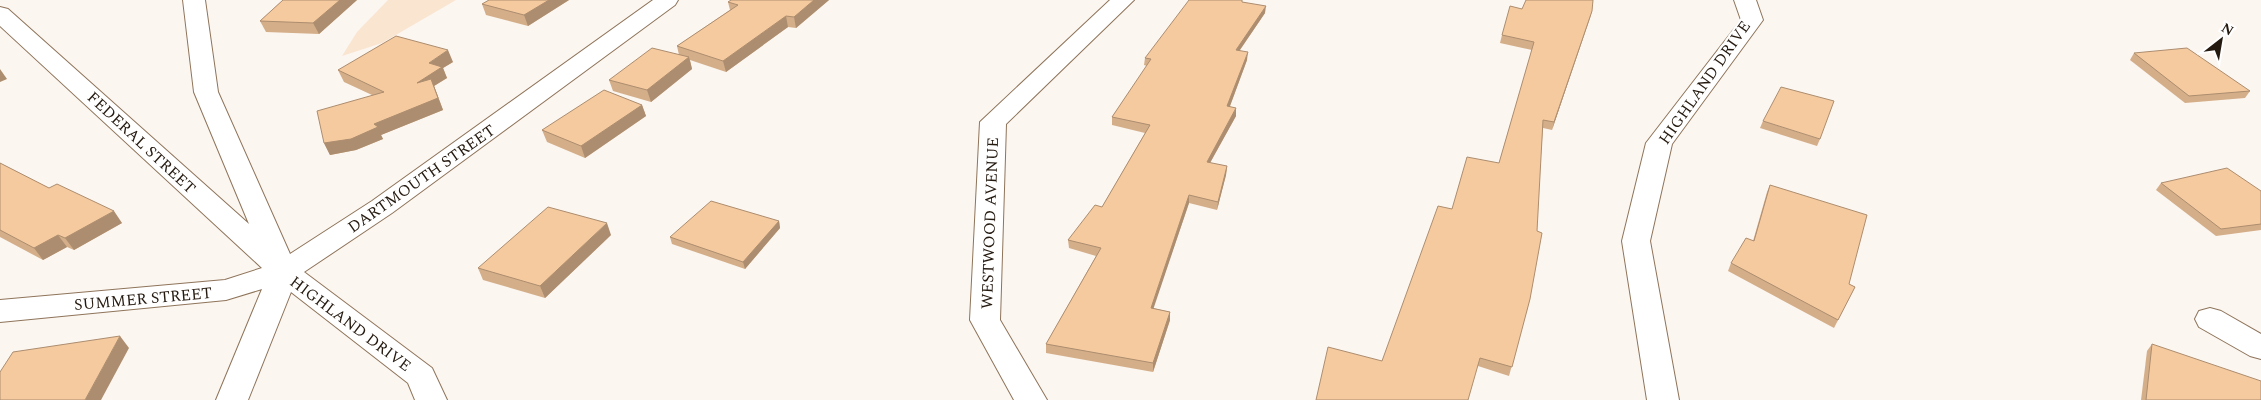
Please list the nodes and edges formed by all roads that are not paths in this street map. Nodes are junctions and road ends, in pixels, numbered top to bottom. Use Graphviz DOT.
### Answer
graph roads {
  1 [pos="194,0"];
  2 [pos="667,0"];
  3 [pos="1123,0"];
  4 [pos="1745,0"];
  5 [pos="0,14"];
  6 [pos="284,272"];
  7 [pos="0,311"];
  8 [pos="2210,319"];
  9 [pos="2261,348"];
  10 [pos="232,400"];
  11 [pos="431,400"];
  12 [pos="1031,400"];
  13 [pos="1663,400"];
  1 -- 6 [label="street"];
  2 -- 6 [label="street, DARTMOUTH STREET"];
  3 -- 12 [label="street, WESTWOOD AVENUE"];
  4 -- 13 [label="street, HIGHLAND DRIVE"];
  5 -- 6 [label="street, FEDERAL STREET"];
  6 -- 7 [label="street, SUMMER STREET"];
  6 -- 10 [label="street"];
  6 -- 11 [label="street, HIGHLAND DRIVE"];
  8 -- 9 [label="street"];
}
